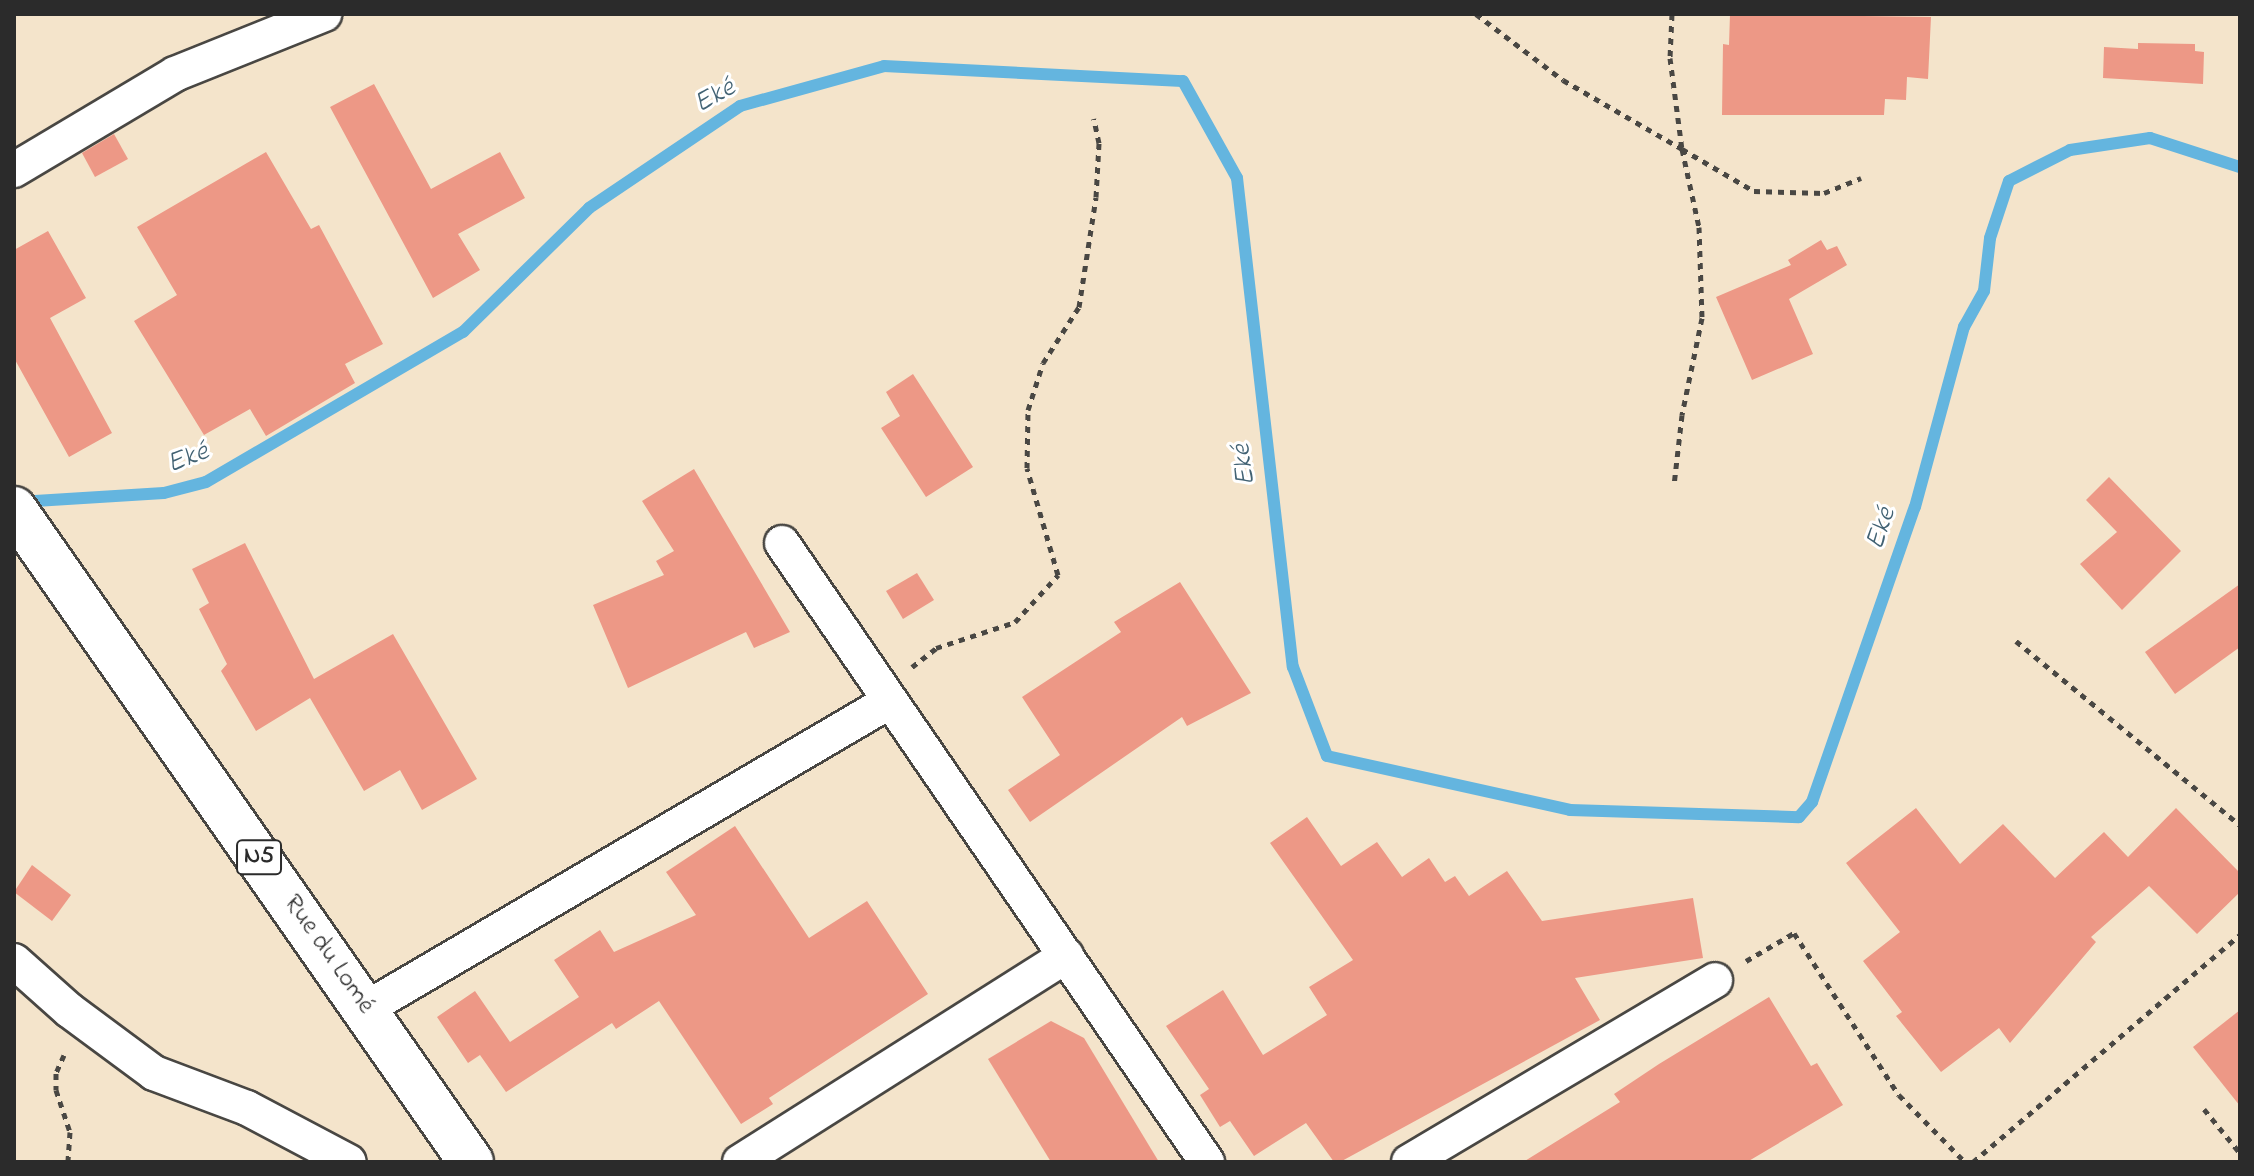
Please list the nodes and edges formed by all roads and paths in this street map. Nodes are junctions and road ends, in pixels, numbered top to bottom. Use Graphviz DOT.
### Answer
graph roads {
  1 [pos="324,14"];
  2 [pos="1476,14"];
  3 [pos="1672,14"];
  4 [pos="1094,119"];
  5 [pos="1682,149"];
  6 [pos="14,170"];
  7 [pos="1861,178"];
  8 [pos="1674,485"];
  9 [pos="14,509"];
  10 [pos="782,543"];
  11 [pos="2016,641"];
  12 [pos="890,701"];
  13 [pos="2240,825"];
  14 [pos="2240,935"];
  15 [pos="1066,956"];
  16 [pos="14,961"];
  17 [pos="1715,980"];
  18 [pos="367,1008"];
  19 [pos="69,1010"];
  20 [pos="2204,1109"];
  21 [pos="2240,1153"];
  22 [pos="68,1162"];
  23 [pos="349,1162"];
  24 [pos="471,1162"];
  25 [pos="740,1162"];
  26 [pos="1207,1162"];
  27 [pos="1409,1162"];
  28 [pos="1965,1162"];
  29 [pos="1973,1162"];
  1 -- 6 [label="street"];
  2 -- 5 [label="path"];
  3 -- 5 [label="path"];
  4 -- 12 [label="path"];
  5 -- 7 [label="path"];
  5 -- 8 [label="path"];
  9 -- 18 [label="main road, Rue du Lomé / N5"];
  10 -- 12 [label="street"];
  11 -- 13 [label="path"];
  12 -- 15 [label="street"];
  12 -- 18 [label="street"];
  14 -- 29 [label="path"];
  15 -- 25 [label="street"];
  15 -- 26 [label="street"];
  16 -- 19 [label="street"];
  17 -- 27 [label="street"];
  17 -- 28 [label="path"];
  18 -- 24 [label="main road, Rue du Lomé / N5"];
  19 -- 22 [label="path"];
  19 -- 23 [label="street"];
  20 -- 21 [label="path"];
}
